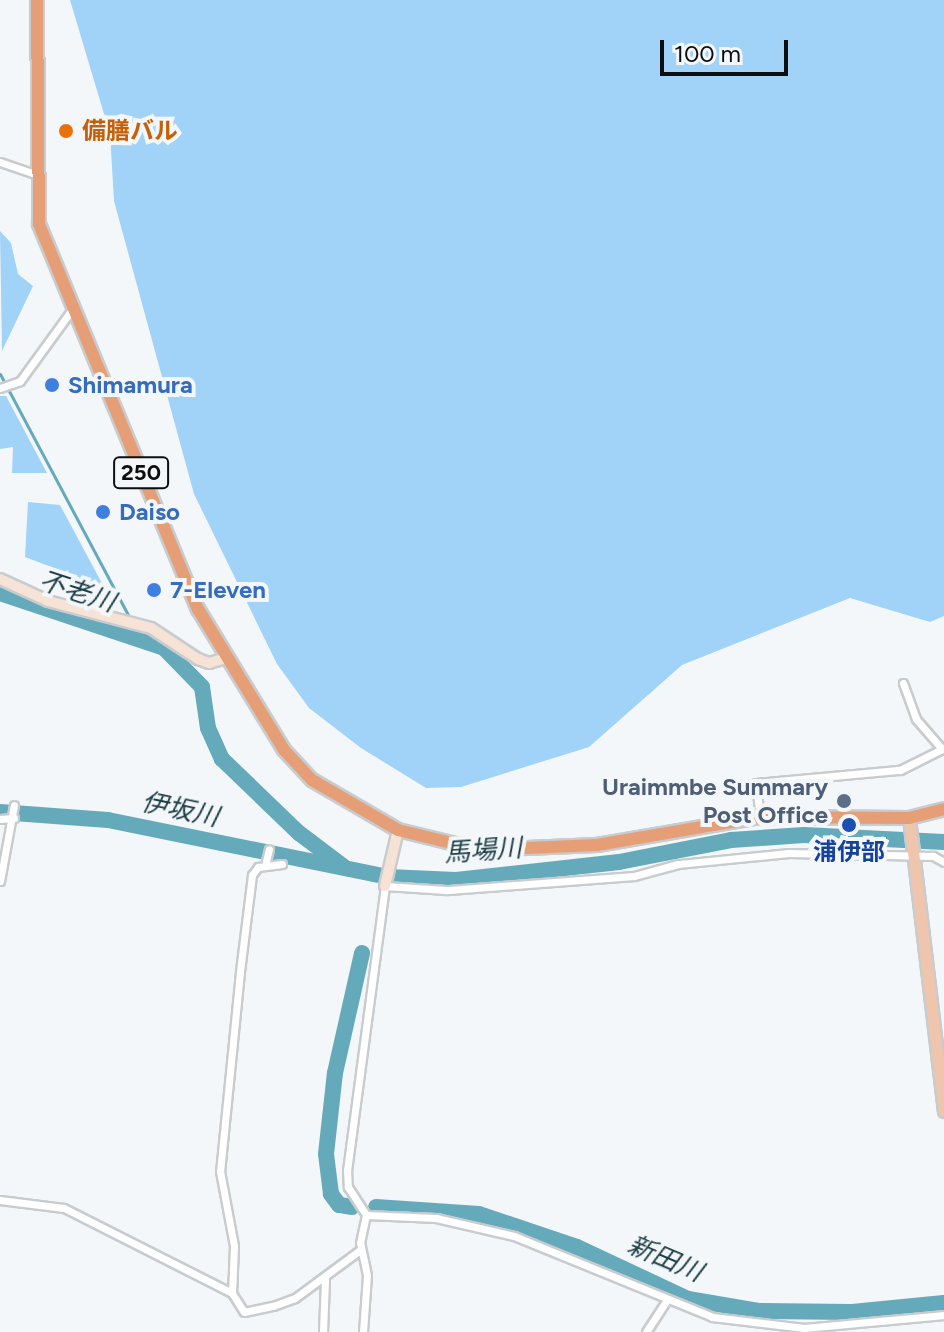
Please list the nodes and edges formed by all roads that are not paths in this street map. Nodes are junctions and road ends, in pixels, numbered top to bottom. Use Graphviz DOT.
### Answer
graph roads {
  1 [pos="37,0"];
  2 [pos="0,162"];
  3 [pos="35,174"];
  4 [pos="73,308"];
  5 [pos="4,387"];
  6 [pos="0,579"];
  7 [pos="226,658"];
  8 [pos="903,683"];
  9 [pos="943,748"];
  10 [pos="944,809"];
  11 [pos="760,817"];
  12 [pos="0,819"];
  13 [pos="909,822"];
  14 [pos="398,830"];
  15 [pos="913,853"];
  16 [pos="944,862"];
  17 [pos="282,864"];
  18 [pos="0,881"];
  19 [pos="386,884"];
  20 [pos="944,1104"];
  21 [pos="944,1111"];
  22 [pos="0,1200"];
  23 [pos="366,1215"];
  24 [pos="360,1250"];
  25 [pos="325,1279"];
  26 [pos="232,1293"];
  27 [pos="666,1301"];
  28 [pos="944,1315"];
  29 [pos="323,1332"];
  30 [pos="363,1332"];
  31 [pos="646,1332"];
  1 -- 3 [label="highway, 250"];
  2 -- 3 [label="street"];
  3 -- 4 [label="highway, 250"];
  4 -- 5 [label="street"];
  4 -- 7 [label="highway, 250"];
  6 -- 7 [label="main road"];
  7 -- 14 [label="highway, 250"];
  8 -- 9 [label="street"];
  9 -- 11 [label="street"];
  10 -- 13 [label="highway, 250"];
  11 -- 13 [label="highway, 250"];
  11 -- 14 [label="highway, 250"];
  12 -- 18 [label="street"];
  13 -- 15 [label="main road"];
  14 -- 19 [label="main road"];
  15 -- 16 [label="street"];
  15 -- 19 [label="street"];
  15 -- 20 [label="main road"];
  17 -- 26 [label="street"];
  19 -- 23 [label="street"];
  20 -- 21 [label="main road"];
  22 -- 26 [label="street"];
  23 -- 24 [label="street"];
  23 -- 27 [label="street"];
  24 -- 25 [label="street"];
  24 -- 30 [label="street"];
  25 -- 26 [label="street"];
  25 -- 29 [label="street"];
  27 -- 28 [label="street"];
  27 -- 31 [label="street"];
}
